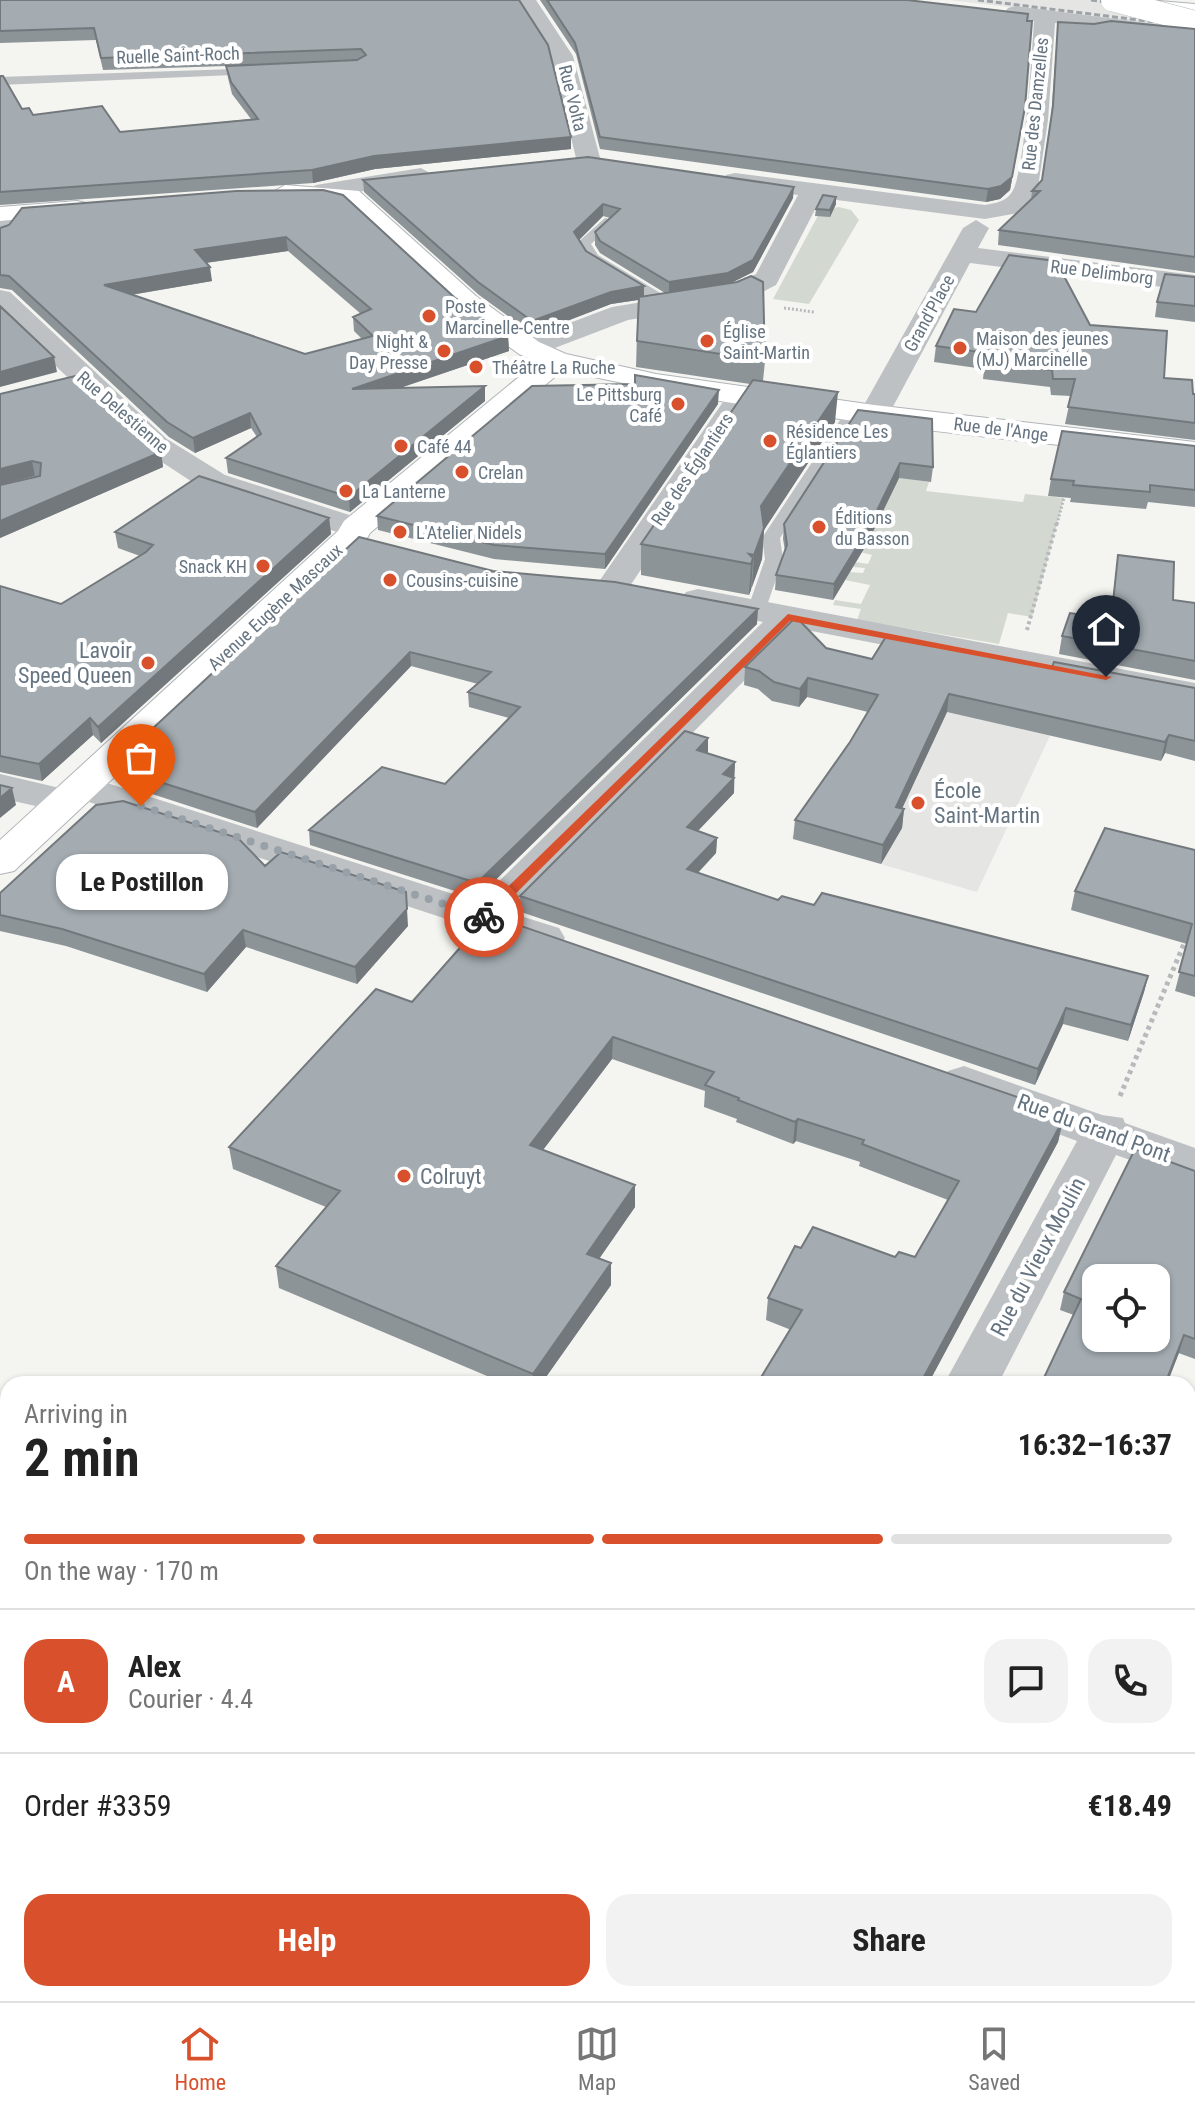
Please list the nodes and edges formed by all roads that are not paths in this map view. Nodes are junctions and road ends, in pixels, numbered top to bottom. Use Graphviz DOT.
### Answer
graph roads {
  1 [pos="526,0"];
  2 [pos="1112,0"];
  3 [pos="1157,0"];
  4 [pos="1195,10"];
  5 [pos="997,11"];
  6 [pos="1045,15"];
  7 [pos="1195,22"];
  8 [pos="1195,35"];
  9 [pos="278,70"];
  10 [pos="0,81"];
  11 [pos="588,158"];
  12 [pos="557,161"];
  13 [pos="618,162"];
  14 [pos="449,172"];
  15 [pos="708,176"];
  16 [pos="316,192"];
  17 [pos="821,192"];
  18 [pos="255,193"];
  19 [pos="105,206"];
  20 [pos="985,212"];
  21 [pos="3,220"];
  22 [pos="610,221"];
  23 [pos="910,226"];
  24 [pos="938,237"];
  25 [pos="963,251"];
  26 [pos="1195,283"];
  27 [pos="0,298"];
  28 [pos="670,305"];
  29 [pos="543,354"];
  30 [pos="742,395"];
  31 [pos="864,412"];
  32 [pos="1195,451"];
  33 [pos="363,536"];
  34 [pos="772,614"];
  35 [pos="1195,694"];
  36 [pos="0,786"];
  37 [pos="74,794"];
  38 [pos="0,862"];
  39 [pos="486,918"];
  40 [pos="587,952"];
  41 [pos="926,1069"];
  42 [pos="1106,1130"];
  43 [pos="1192,1158"];
  44 [pos="975,1376"];
  1 -- 11 [label="street, Rue Volta"];
  2 -- 7 [label="main road, bridge"];
  3 -- 4 [label="main road"];
  5 -- 6 [label="street"];
  6 -- 8 [label="street"];
  6 -- 20 [label="street, Rue des Damzelles"];
  9 -- 10 [label="lane, Ruelle Saint-Roch"];
  11 -- 12 [label="street"];
  11 -- 13 [label="street"];
  14 -- 16 [label="street"];
  15 -- 17 [label="street"];
  16 -- 18 [label="main road"];
  16 -- 29 [label="main road"];
  17 -- 20 [label="street"];
  17 -- 23 [label="street"];
  17 -- 28 [label="street"];
  19 -- 21 [label="main road"];
  20 -- 25 [label="street, Grand'Place"];
  22 -- 28 [label="lane"];
  24 -- 25 [label="street, Rue Delimborg"];
  25 -- 26 [label="street, Rue Delimborg"];
  25 -- 31 [label="street, Grand'Place"];
  27 -- 33 [label="street, Rue Delestienne"];
  28 -- 29 [label="street"];
  29 -- 30 [label="main road, Rue de l'Ange"];
  29 -- 33 [label="main road, Avenue Eugène Mascaux"];
  30 -- 31 [label="main road, Rue de l'Ange"];
  30 -- 34 [label="street, Rue des Églantiers"];
  31 -- 32 [label="main road, Rue de l'Ange"];
  31 -- 34 [label="lane"];
  33 -- 37 [label="main road, Avenue Eugène Mascaux"];
  34 -- 35 [label="street"];
  34 -- 39 [label="street"];
  36 -- 37 [label="street"];
  37 -- 38 [label="main road, Avenue Eugène Mascaux"];
  37 -- 39 [label="street"];
  39 -- 40 [label="street"];
  41 -- 42 [label="street, Rue du Grand Pont"];
  42 -- 43 [label="street, Rue du Grand Pont"];
  42 -- 44 [label="street, Rue du Vieux Moulin"];
}
